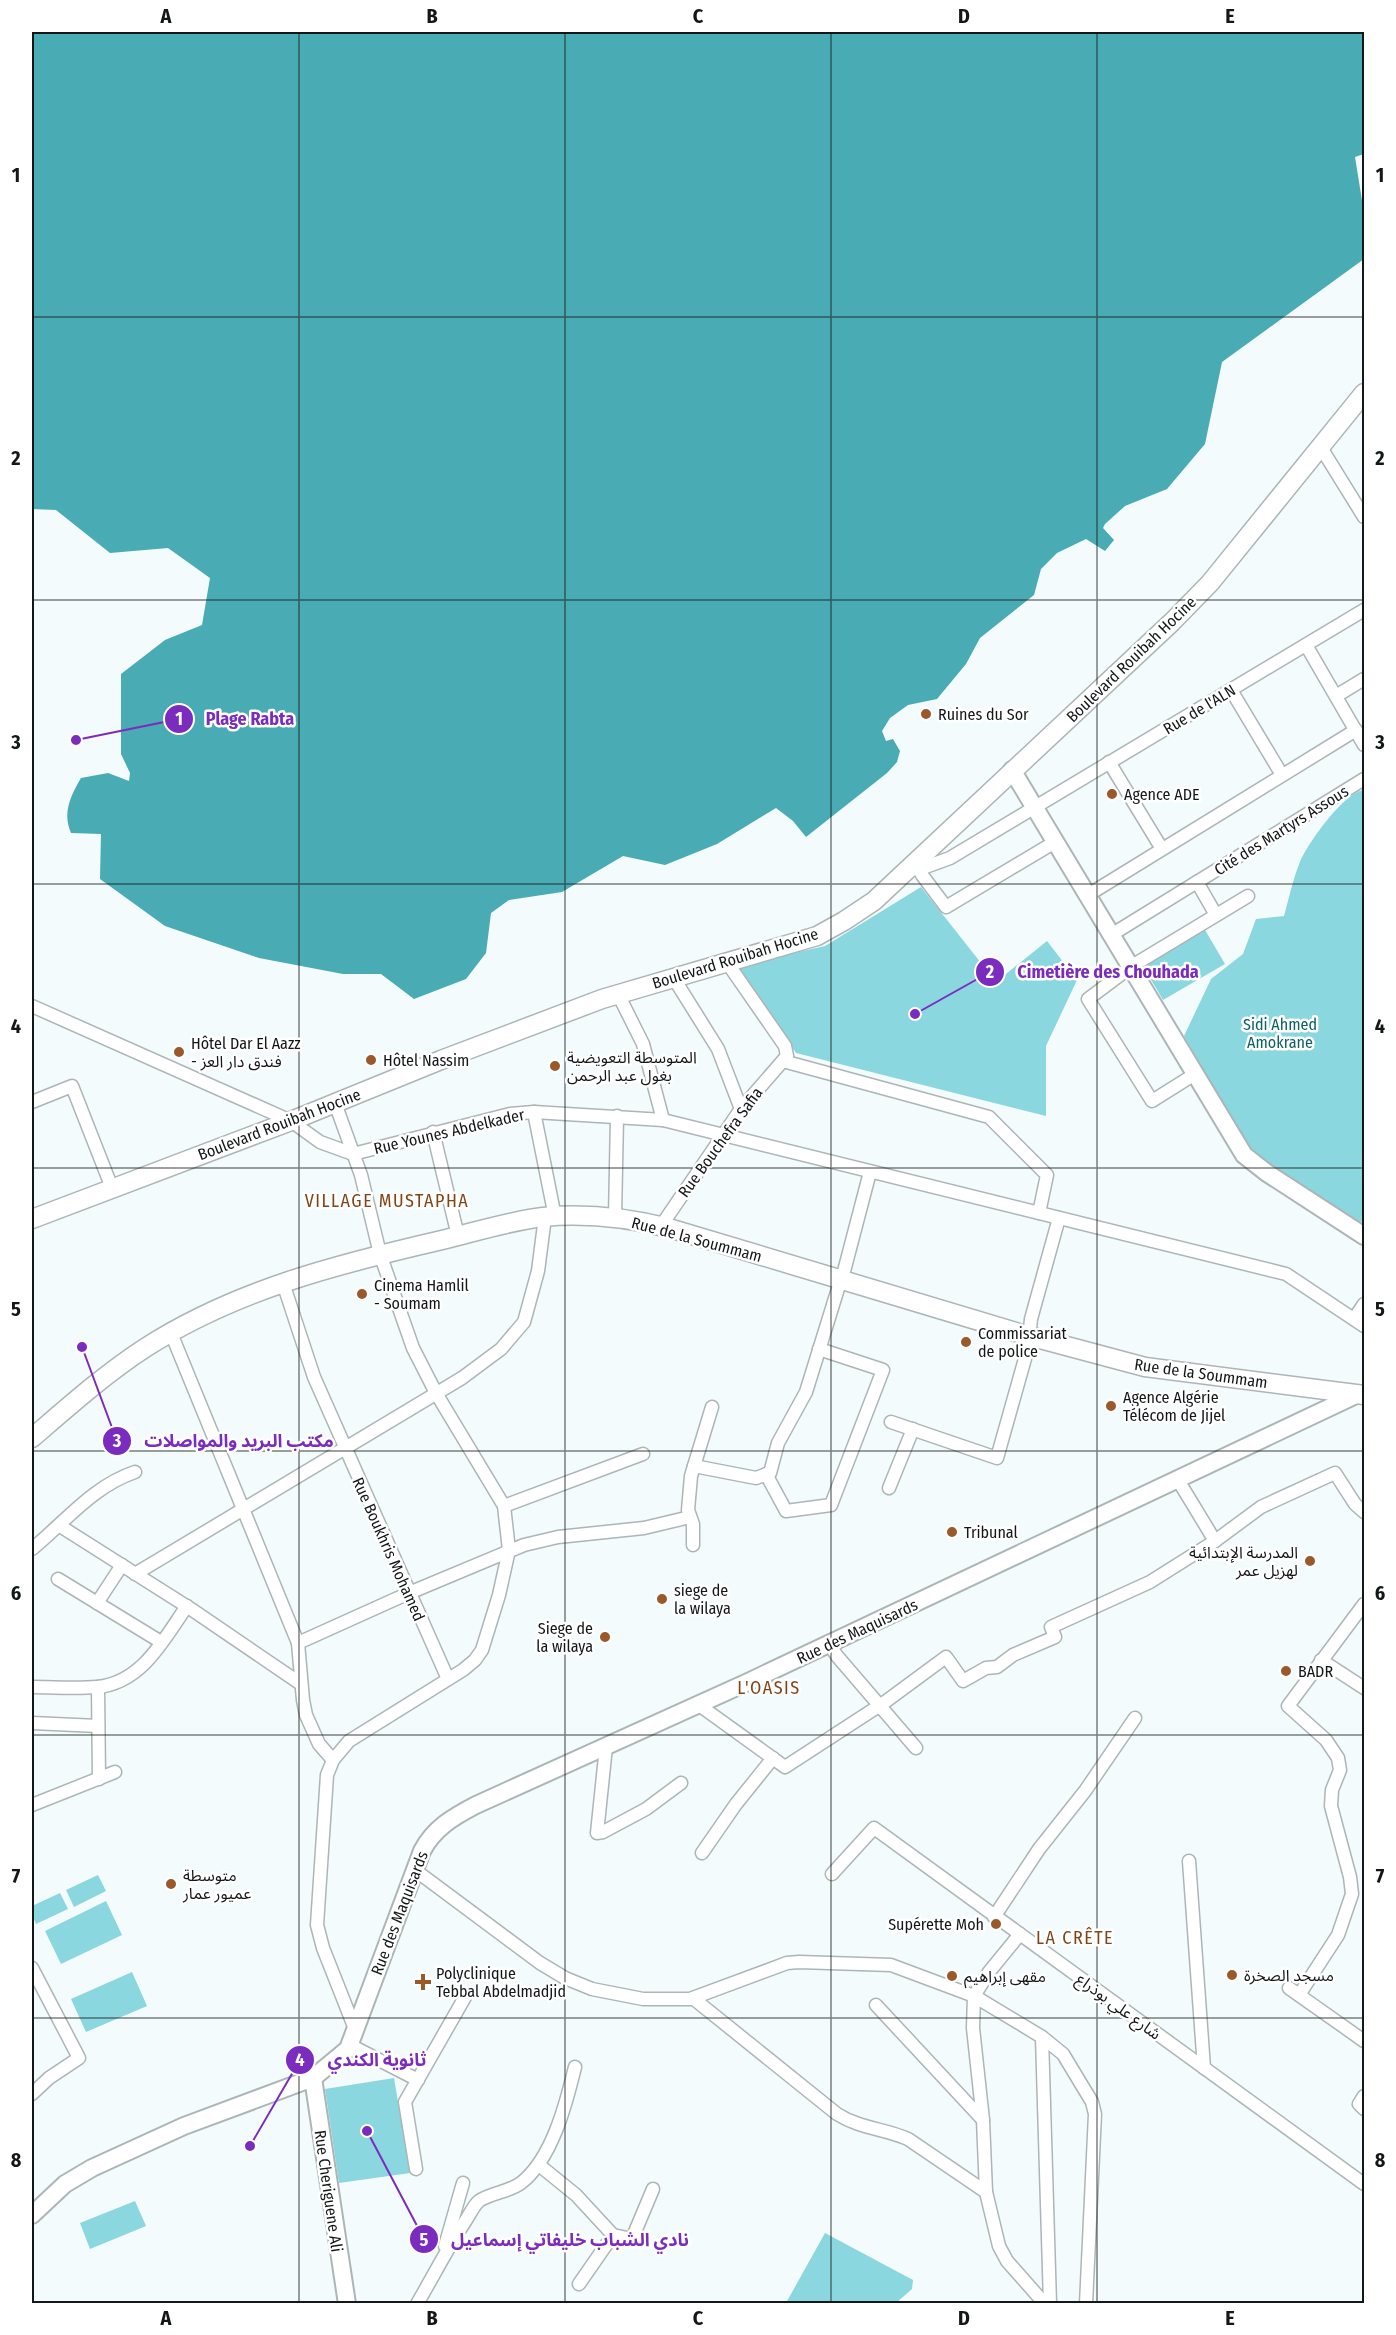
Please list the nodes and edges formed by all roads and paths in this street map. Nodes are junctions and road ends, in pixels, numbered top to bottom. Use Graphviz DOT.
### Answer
graph roads {
  1 [pos="1362,401"];
  2 [pos="1320,446"];
  3 [pos="1365,517"];
  4 [pos="1365,610"];
  5 [pos="1306,645"];
  6 [pos="1365,679"];
  7 [pos="1231,690"];
  8 [pos="1336,696"];
  9 [pos="1356,730"];
  10 [pos="1365,745"];
  11 [pos="1109,762"];
  12 [pos="1012,770"];
  13 [pos="1282,775"];
  14 [pos="1365,779"];
  15 [pos="1034,807"];
  16 [pos="1055,842"];
  17 [pos="1162,849"];
  18 [pos="913,870"];
  19 [pos="1197,882"];
  20 [pos="1088,896"];
  21 [pos="1248,896"];
  22 [pos="1216,915"];
  23 [pos="1111,934"];
  24 [pos="726,962"];
  25 [pos="1132,966"];
  26 [pos="673,977"];
  27 [pos="618,994"];
  28 [pos="32,1006"];
  29 [pos="783,1061"];
  30 [pos="1195,1074"];
  31 [pos="32,1102"];
  32 [pos="335,1103"];
  33 [pos="741,1109"];
  34 [pos="534,1112"];
  35 [pos="617,1116"];
  36 [pos="663,1120"];
  37 [pos="291,1121"];
  38 [pos="433,1132"];
  39 [pos="722,1135"];
  40 [pos="353,1154"];
  41 [pos="870,1172"];
  42 [pos="112,1188"];
  43 [pos="1039,1213"];
  44 [pos="550,1217"];
  45 [pos="615,1218"];
  46 [pos="1059,1218"];
  47 [pos="32,1219"];
  48 [pos="661,1226"];
  49 [pos="458,1236"];
  50 [pos="1365,1236"];
  51 [pos="380,1254"];
  52 [pos="842,1279"];
  53 [pos="283,1282"];
  54 [pos="1365,1304"];
  55 [pos="1359,1323"];
  56 [pos="171,1333"];
  57 [pos="1029,1336"];
  58 [pos="819,1349"];
  59 [pos="436,1393"];
  60 [pos="1361,1395"];
  61 [pos="712,1407"];
  62 [pos="891,1422"];
  63 [pos="913,1429"];
  64 [pos="32,1438"];
  65 [pos="345,1448"];
  66 [pos="643,1454"];
  67 [pos="694,1466"];
  68 [pos="135,1472"];
  69 [pos="766,1474"];
  70 [pos="1178,1480"];
  71 [pos="889,1488"];
  72 [pos="504,1506"];
  73 [pos="243,1509"];
  74 [pos="1365,1512"];
  75 [pos="690,1517"];
  76 [pos="60,1526"];
  77 [pos="1215,1541"];
  78 [pos="693,1545"];
  79 [pos="32,1549"];
  80 [pos="509,1550"];
  81 [pos="122,1565"];
  82 [pos="135,1574"];
  83 [pos="57,1579"];
  84 [pos="409,1593"];
  85 [pos="97,1603"];
  86 [pos="1365,1604"];
  87 [pos="187,1606"];
  88 [pos="161,1642"];
  89 [pos="298,1643"];
  90 [pos="829,1644"];
  91 [pos="1321,1660"];
  92 [pos="448,1679"];
  93 [pos="301,1684"];
  94 [pos="32,1687"];
  95 [pos="98,1687"];
  96 [pos="1365,1688"];
  97 [pos="699,1705"];
  98 [pos="879,1706"];
  99 [pos="1136,1718"];
  100 [pos="32,1723"];
  101 [pos="99,1726"];
  102 [pos="606,1746"];
  103 [pos="916,1748"];
  104 [pos="773,1758"];
  105 [pos="333,1760"];
  106 [pos="115,1773"];
  107 [pos="99,1779"];
  108 [pos="681,1783"];
  109 [pos="32,1805"];
  110 [pos="702,1853"];
  111 [pos="1189,1861"];
  112 [pos="415,1870"];
  113 [pos="832,1874"];
  114 [pos="994,1917"];
  115 [pos="1020,1934"];
  116 [pos="32,1968"];
  117 [pos="974,1996"];
  118 [pos="465,1997"];
  119 [pos="694,1998"];
  120 [pos="876,2005"];
  121 [pos="352,2037"];
  122 [pos="1042,2037"];
  123 [pos="1365,2040"];
  124 [pos="575,2067"];
  125 [pos="1204,2068"];
  126 [pos="312,2078"];
  127 [pos="418,2080"];
  128 [pos="32,2094"];
  129 [pos="1365,2096"];
  130 [pos="1365,2109"];
  131 [pos="983,2120"];
  132 [pos="539,2164"];
  133 [pos="416,2169"];
  134 [pos="464,2183"];
  135 [pos="1365,2184"];
  136 [pos="653,2189"];
  137 [pos="986,2192"];
  138 [pos="32,2215"];
  139 [pos="613,2235"];
  140 [pos="442,2256"];
  141 [pos="579,2284"];
  142 [pos="347,2304"];
  143 [pos="417,2304"];
  144 [pos="1045,2304"];
  145 [pos="1050,2304"];
  146 [pos="1086,2304"];
  1 -- 2 [label="main road, Boulevard Rouibah Hocine"];
  2 -- 3 [label="street"];
  2 -- 12 [label="main road, Boulevard Rouibah Hocine"];
  4 -- 5 [label="street, Rue de l'ALN"];
  5 -- 7 [label="street, Rue de l'ALN"];
  5 -- 8 [label="street"];
  6 -- 8 [label="street"];
  7 -- 11 [label="street, Rue de l'ALN"];
  7 -- 13 [label="street"];
  8 -- 9 [label="street"];
  9 -- 10 [label="street"];
  9 -- 13 [label="street"];
  11 -- 15 [label="street, Rue de l'ALN"];
  11 -- 17 [label="street"];
  12 -- 15 [label="main road"];
  12 -- 18 [label="main road, Boulevard Rouibah Hocine"];
  13 -- 17 [label="street"];
  14 -- 19 [label="street, Cité des Martyrs Assous"];
  15 -- 16 [label="main road"];
  15 -- 18 [label="street, Rue de l'ALN"];
  16 -- 18 [label="street"];
  16 -- 20 [label="main road"];
  17 -- 20 [label="street"];
  18 -- 24 [label="main road, Boulevard Rouibah Hocine"];
  19 -- 22 [label="street, Cité des Martyrs Assous"];
  19 -- 23 [label="street, Cité des Martyrs Assous"];
  20 -- 23 [label="main road"];
  21 -- 22 [label="street"];
  22 -- 25 [label="street"];
  23 -- 25 [label="main road"];
  24 -- 26 [label="main road, Boulevard Rouibah Hocine"];
  24 -- 29 [label="street"];
  25 -- 30 [label="main road"];
  25 -- 30 [label="street"];
  26 -- 27 [label="main road, Boulevard Rouibah Hocine"];
  26 -- 33 [label="street"];
  27 -- 32 [label="main road, Boulevard Rouibah Hocine"];
  27 -- 36 [label="street"];
  28 -- 37 [label="street"];
  29 -- 33 [label="street, Rue Bouchefra Safia"];
  29 -- 43 [label="street"];
  30 -- 50 [label="main road"];
  31 -- 42 [label="street"];
  32 -- 37 [label="main road, Boulevard Rouibah Hocine"];
  32 -- 40 [label="street"];
  33 -- 39 [label="street, Rue Bouchefra Safia"];
  34 -- 35 [label="street, Rue Younes Abdelkader"];
  34 -- 38 [label="street, Rue Younes Abdelkader"];
  34 -- 44 [label="street"];
  35 -- 36 [label="street, Rue Younes Abdelkader"];
  35 -- 45 [label="street"];
  36 -- 39 [label="street, Rue Younes Abdelkader"];
  37 -- 40 [label="street"];
  37 -- 42 [label="main road, Boulevard Rouibah Hocine"];
  38 -- 40 [label="street, Rue Younes Abdelkader"];
  38 -- 49 [label="street"];
  39 -- 41 [label="street, Rue Younes Abdelkader"];
  39 -- 48 [label="street, Rue Bouchefra Safia"];
  40 -- 51 [label="street"];
  41 -- 43 [label="street, Rue Younes Abdelkader"];
  41 -- 52 [label="street"];
  42 -- 47 [label="main road, Boulevard Rouibah Hocine"];
  43 -- 46 [label="street, Rue Younes Abdelkader"];
  44 -- 45 [label="main road, Rue de la Soummam"];
  44 -- 49 [label="main road, Rue de la Soummam"];
  44 -- 59 [label="street"];
  45 -- 48 [label="main road, Rue de la Soummam"];
  46 -- 55 [label="street, Rue Younes Abdelkader"];
  46 -- 57 [label="street"];
  48 -- 52 [label="main road, Rue de la Soummam"];
  49 -- 51 [label="main road, Rue de la Soummam"];
  51 -- 53 [label="main road, Rue de la Soummam"];
  51 -- 59 [label="street"];
  52 -- 57 [label="main road, Rue de la Soummam"];
  52 -- 58 [label="street"];
  53 -- 56 [label="main road, Rue de la Soummam"];
  53 -- 65 [label="street, Rue Boukhris Mohamed"];
  54 -- 55 [label="street"];
  56 -- 64 [label="main road, Rue de la Soummam"];
  56 -- 73 [label="street"];
  57 -- 60 [label="main road, Rue de la Soummam"];
  57 -- 63 [label="street"];
  58 -- 69 [label="street"];
  58 -- 69 [label="street"];
  59 -- 65 [label="street"];
  59 -- 72 [label="street"];
  60 -- 70 [label="main road, Rue des Maquisards"];
  61 -- 67 [label="street"];
  62 -- 63 [label="street"];
  63 -- 71 [label="street"];
  65 -- 73 [label="street"];
  65 -- 84 [label="street, Rue Boukhris Mohamed"];
  66 -- 72 [label="street"];
  67 -- 69 [label="street"];
  67 -- 75 [label="street"];
  68 -- 76 [label="street"];
  70 -- 77 [label="street"];
  70 -- 90 [label="main road, Rue des Maquisards"];
  72 -- 80 [label="street"];
  73 -- 82 [label="street"];
  73 -- 89 [label="street"];
  74 -- 77 [label="street"];
  75 -- 78 [label="street"];
  75 -- 80 [label="street"];
  76 -- 79 [label="street"];
  76 -- 81 [label="street"];
  77 -- 98 [label="street"];
  80 -- 84 [label="street"];
  80 -- 92 [label="street"];
  81 -- 82 [label="street"];
  81 -- 85 [label="street"];
  82 -- 87 [label="street"];
  83 -- 85 [label="street"];
  84 -- 89 [label="street"];
  84 -- 92 [label="street, Rue Boukhris Mohamed"];
  85 -- 88 [label="street"];
  86 -- 91 [label="street"];
  87 -- 88 [label="street"];
  87 -- 93 [label="street"];
  88 -- 95 [label="street"];
  89 -- 93 [label="street"];
  90 -- 97 [label="main road, Rue des Maquisards"];
  90 -- 98 [label="street"];
  91 -- 96 [label="street"];
  91 -- 123 [label="street"];
  92 -- 105 [label="street"];
  93 -- 105 [label="street"];
  94 -- 95 [label="street"];
  95 -- 101 [label="street"];
  97 -- 102 [label="main road, Rue des Maquisards"];
  97 -- 104 [label="street"];
  98 -- 103 [label="street"];
  98 -- 104 [label="street"];
  99 -- 114 [label="street"];
  100 -- 101 [label="street"];
  101 -- 107 [label="street"];
  102 -- 108 [label="street"];
  102 -- 112 [label="main road, Rue des Maquisards"];
  104 -- 110 [label="street"];
  105 -- 121 [label="street"];
  106 -- 107 [label="street"];
  107 -- 109 [label="street"];
  111 -- 125 [label="street"];
  112 -- 119 [label="street"];
  112 -- 121 [label="main road, Rue des Maquisards"];
  113 -- 114 [label="street, شارع علي بوذراع"];
  114 -- 115 [label="street, شارع علي بوذراع"];
  115 -- 117 [label="street"];
  115 -- 125 [label="street, شارع علي بوذراع"];
  116 -- 128 [label="street"];
  117 -- 119 [label="street"];
  117 -- 122 [label="street"];
  117 -- 131 [label="street"];
  118 -- 127 [label="street"];
  119 -- 137 [label="street"];
  120 -- 131 [label="street"];
  121 -- 126 [label="main road"];
  121 -- 127 [label="street"];
  122 -- 145 [label="street"];
  122 -- 146 [label="street"];
  124 -- 132 [label="street"];
  125 -- 135 [label="street, شارع علي بوذراع"];
  126 -- 138 [label="main road"];
  126 -- 142 [label="main road, Rue Cheriguene Ali"];
  127 -- 133 [label="street"];
  129 -- 130 [label="street"];
  131 -- 137 [label="street"];
  132 -- 139 [label="street"];
  132 -- 140 [label="street"];
  134 -- 140 [label="street"];
  136 -- 139 [label="street"];
  137 -- 144 [label="street"];
  139 -- 141 [label="street"];
  140 -- 143 [label="street"];
}
